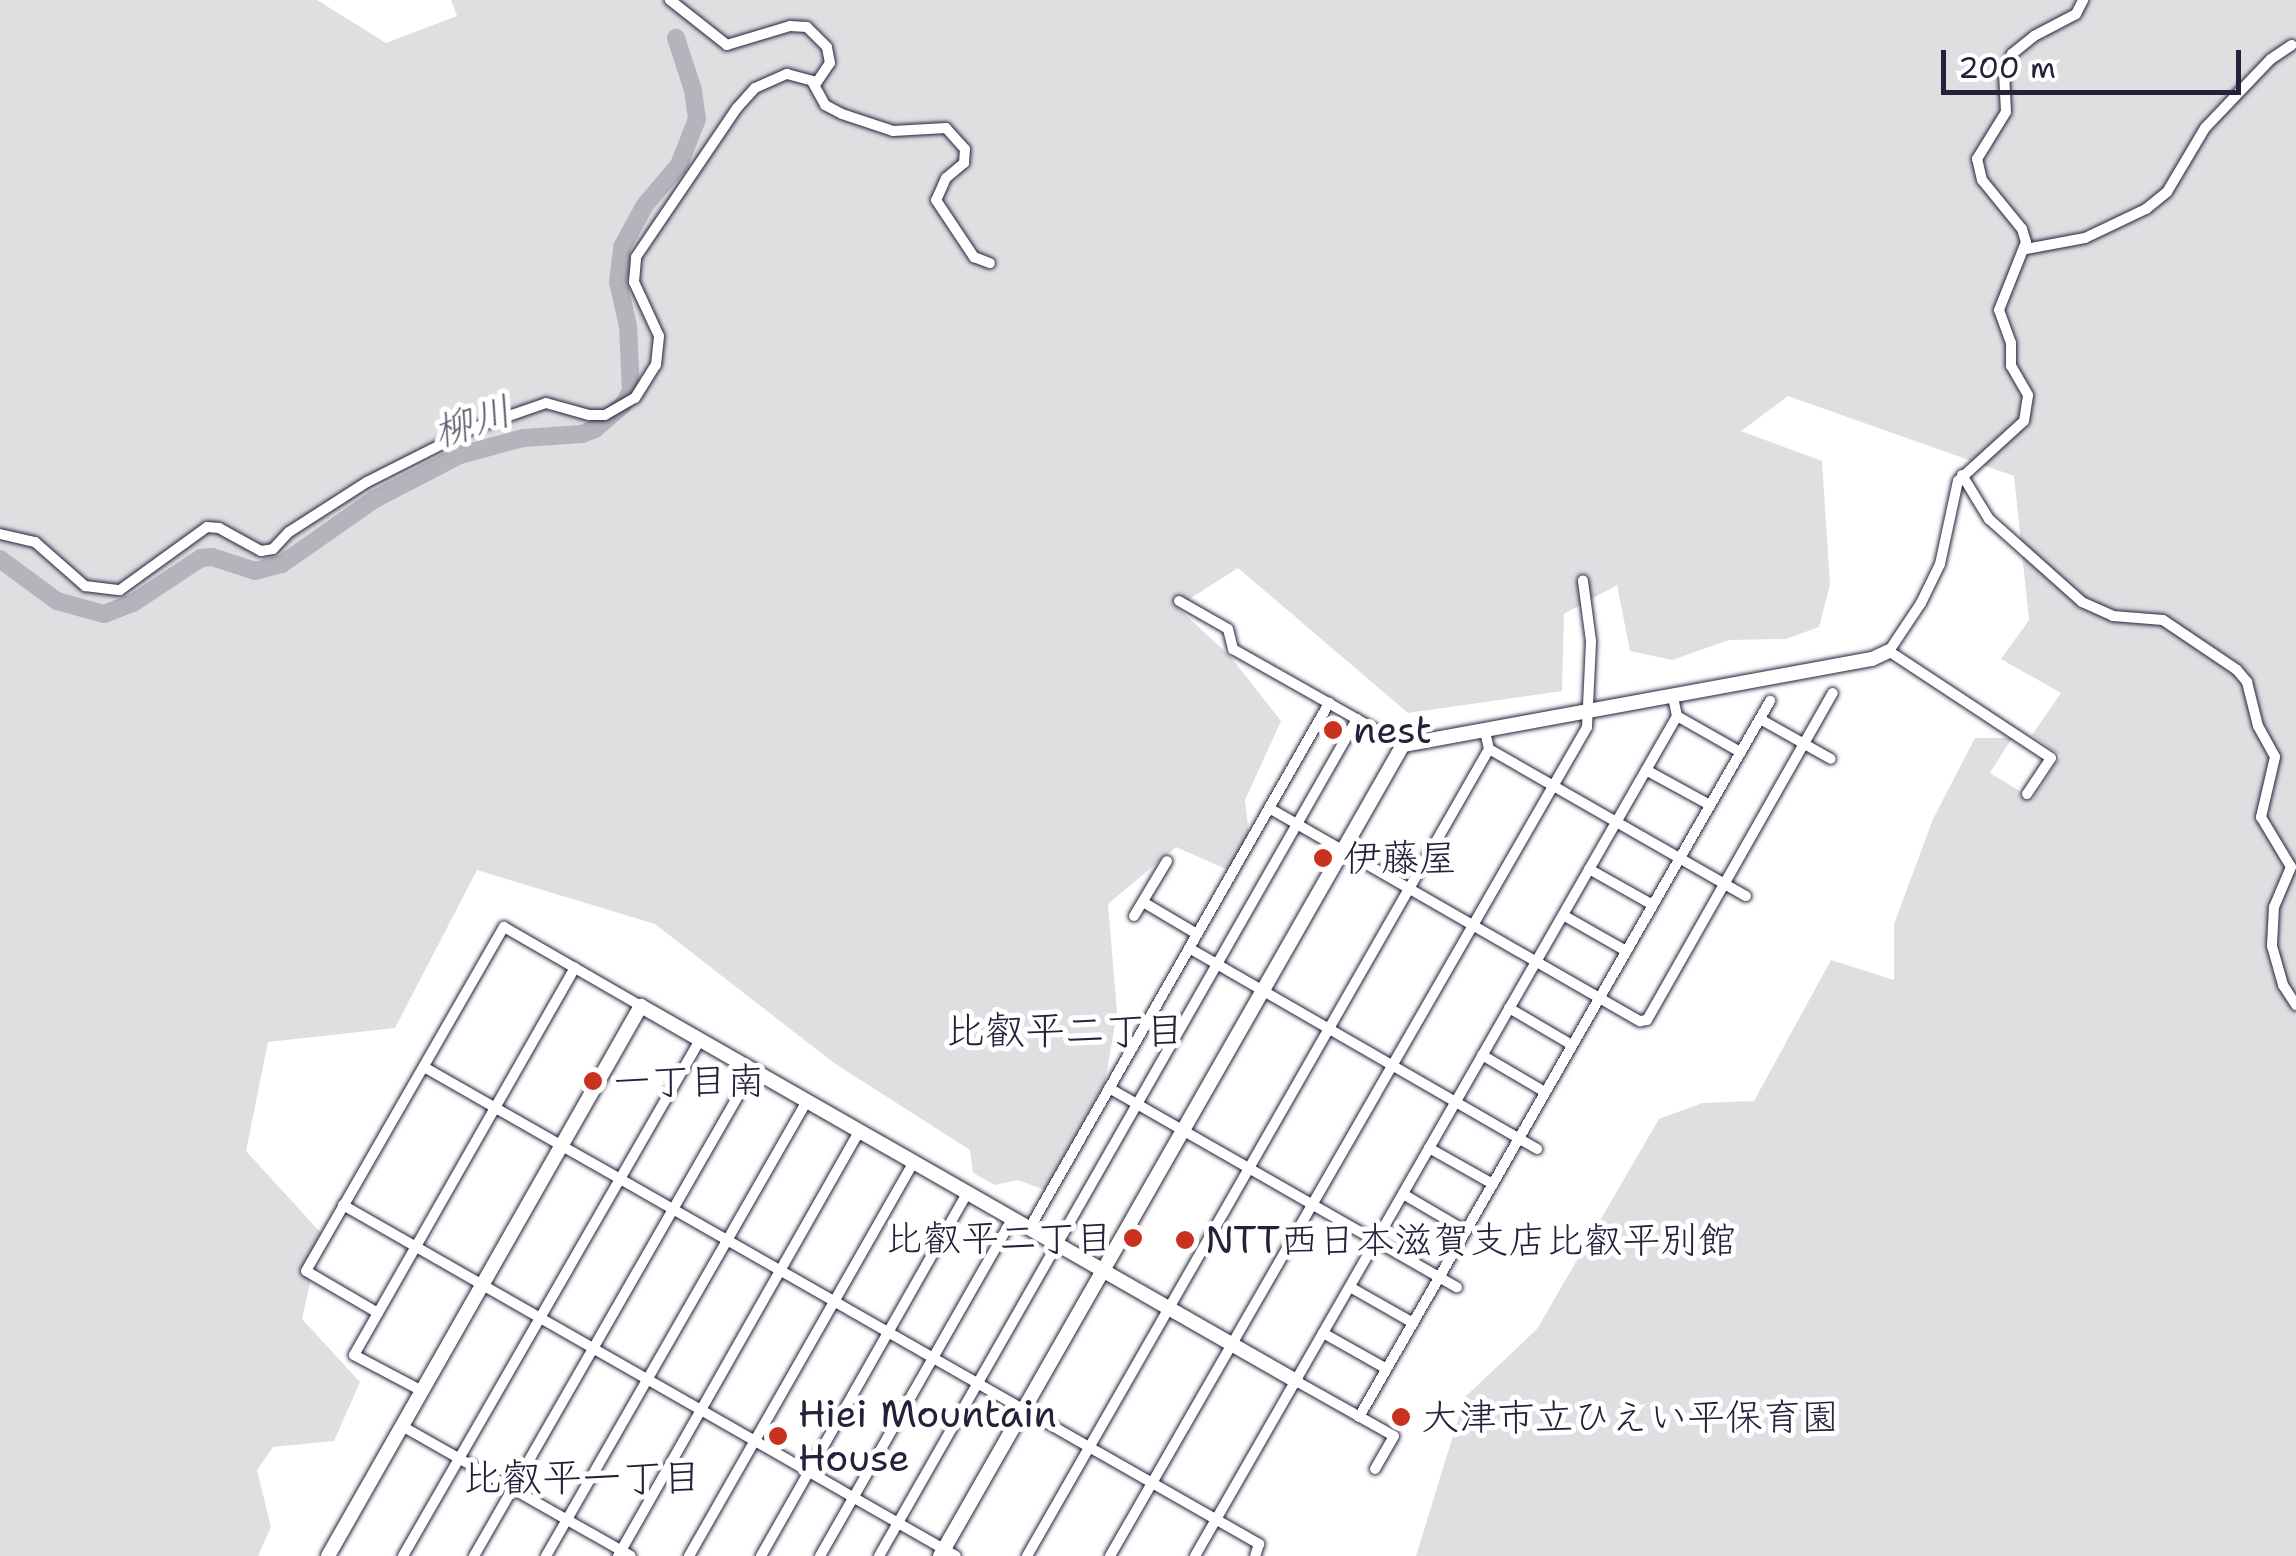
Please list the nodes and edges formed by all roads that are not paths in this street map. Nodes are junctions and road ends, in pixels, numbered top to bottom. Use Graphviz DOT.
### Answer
graph roads {
  1 [pos="670,0"];
  2 [pos="2083,0"];
  3 [pos="2292,45"];
  4 [pos="813,83"];
  5 [pos="2026,248"];
  6 [pos="990,263"];
  7 [pos="1962,475"];
  8 [pos="0,534"];
  9 [pos="1583,581"];
  10 [pos="1180,601"];
  11 [pos="1888,651"];
  12 [pos="1833,694"];
  13 [pos="1673,698"];
  14 [pos="1770,701"];
  15 [pos="1328,703"];
  16 [pos="1590,712"];
  17 [pos="1677,716"];
  18 [pos="1357,719"];
  19 [pos="1760,719"];
  20 [pos="1485,731"];
  21 [pos="1804,744"];
  22 [pos="1403,746"];
  23 [pos="1489,749"];
  24 [pos="1740,752"];
  25 [pos="1831,759"];
  26 [pos="1646,770"];
  27 [pos="1552,786"];
  28 [pos="2027,794"];
  29 [pos="1710,805"];
  30 [pos="1269,808"];
  31 [pos="1616,822"];
  32 [pos="1296,824"];
  33 [pos="1343,851"];
  34 [pos="1680,858"];
  35 [pos="1167,861"];
  36 [pos="1590,869"];
  37 [pos="1724,884"];
  38 [pos="1409,889"];
  39 [pos="1746,896"];
  40 [pos="1143,902"];
  41 [pos="1653,905"];
  42 [pos="1563,915"];
  43 [pos="1134,916"];
  44 [pos="1472,925"];
  45 [pos="1197,934"];
  46 [pos="1189,948"];
  47 [pos="1626,951"];
  48 [pos="1536,962"];
  49 [pos="1216,964"];
  50 [pos="575,968"];
  51 [pos="1263,991"];
  52 [pos="1599,998"];
  53 [pos="641,1006"];
  54 [pos="2296,1006"];
  55 [pos="1510,1008"];
  56 [pos="1329,1029"];
  57 [pos="700,1040"];
  58 [pos="1572,1045"];
  59 [pos="1482,1056"];
  60 [pos="1392,1065"];
  61 [pos="424,1066"];
  62 [pos="753,1070"];
  63 [pos="1109,1088"];
  64 [pos="1546,1092"];
  65 [pos="807,1101"];
  66 [pos="1456,1102"];
  67 [pos="1137,1104"];
  68 [pos="495,1108"];
  69 [pos="1183,1130"];
  70 [pos="859,1131"];
  71 [pos="1519,1138"];
  72 [pos="562,1146"];
  73 [pos="1429,1148"];
  74 [pos="1538,1149"];
  75 [pos="914,1162"];
  76 [pos="1249,1168"];
  77 [pos="620,1179"];
  78 [pos="1492,1184"];
  79 [pos="967,1193"];
  80 [pos="1403,1194"];
  81 [pos="1312,1204"];
  82 [pos="344,1206"];
  83 [pos="673,1209"];
  84 [pos="1012,1219"];
  85 [pos="1029,1228"];
  86 [pos="1466,1230"];
  87 [pos="727,1240"];
  88 [pos="1376,1241"];
  89 [pos="1057,1244"];
  90 [pos="416,1247"];
  91 [pos="780,1270"];
  92 [pos="1103,1271"];
  93 [pos="1439,1277"];
  94 [pos="482,1285"];
  95 [pos="1350,1287"];
  96 [pos="1457,1287"];
  97 [pos="834,1301"];
  98 [pos="1168,1308"];
  99 [pos="378,1313"];
  100 [pos="540,1318"];
  101 [pos="1413,1323"];
  102 [pos="888,1332"];
  103 [pos="1323,1333"];
  104 [pos="1232,1345"];
  105 [pos="593,1348"];
  106 [pos="934,1358"];
  107 [pos="1386,1369"];
  108 [pos="648,1380"];
  109 [pos="1296,1381"];
  110 [pos="978,1383"];
  111 [pos="422,1391"];
  112 [pos="1024,1409"];
  113 [pos="701,1410"];
  114 [pos="1359,1417"];
  115 [pos="402,1426"];
  116 [pos="755,1441"];
  117 [pos="1089,1447"];
  118 [pos="459,1458"];
  119 [pos="1374,1469"];
  120 [pos="809,1472"];
  121 [pos="1152,1483"];
  122 [pos="513,1488"];
  123 [pos="854,1497"];
  124 [pos="1216,1519"];
  125 [pos="567,1520"];
  126 [pos="898,1523"];
  127 [pos="623,1554"];
  128 [pos="947,1554"];
  129 [pos="328,1556"];
  130 [pos="403,1556"];
  131 [pos="474,1556"];
  132 [pos="546,1556"];
  133 [pos="689,1556"];
  134 [pos="761,1556"];
  135 [pos="820,1556"];
  136 [pos="879,1556"];
  137 [pos="1027,1556"];
  138 [pos="1110,1556"];
  139 [pos="1195,1556"];
  140 [pos="1255,1556"];
  1 -- 4 [label="street"];
  2 -- 5 [label="street"];
  3 -- 5 [label="street"];
  4 -- 6 [label="street"];
  4 -- 8 [label="street"];
  5 -- 7 [label="street"];
  7 -- 11 [label="street"];
  7 -- 54 [label="street"];
  9 -- 16 [label="street"];
  10 -- 15 [label="street"];
  11 -- 13 [label="street"];
  11 -- 28 [label="street"];
  12 -- 21 [label="street"];
  13 -- 16 [label="street"];
  13 -- 17 [label="street"];
  14 -- 19 [label="street"];
  15 -- 18 [label="street"];
  15 -- 30 [label="street"];
  16 -- 20 [label="street"];
  16 -- 27 [label="street"];
  17 -- 24 [label="street"];
  17 -- 26 [label="street"];
  18 -- 22 [label="street"];
  18 -- 32 [label="street"];
  19 -- 21 [label="street"];
  19 -- 24 [label="street"];
  20 -- 22 [label="street"];
  20 -- 23 [label="street"];
  21 -- 25 [label="street"];
  21 -- 37 [label="street"];
  22 -- 33 [label="street"];
  23 -- 27 [label="street"];
  23 -- 38 [label="street"];
  24 -- 29 [label="street"];
  26 -- 29 [label="street"];
  26 -- 31 [label="street"];
  27 -- 31 [label="street"];
  27 -- 44 [label="street"];
  29 -- 34 [label="street"];
  30 -- 32 [label="street"];
  30 -- 45 [label="street"];
  31 -- 34 [label="street"];
  31 -- 36 [label="street"];
  32 -- 33 [label="street"];
  32 -- 49 [label="street"];
  33 -- 38 [label="street"];
  33 -- 51 [label="street"];
  34 -- 37 [label="street"];
  34 -- 41 [label="street"];
  35 -- 40 [label="street"];
  36 -- 41 [label="street"];
  36 -- 42 [label="street"];
  37 -- 39 [label="street"];
  37 -- 52 [label="street"];
  38 -- 44 [label="street"];
  38 -- 56 [label="street"];
  40 -- 43 [label="street"];
  40 -- 45 [label="street"];
  41 -- 47 [label="street"];
  42 -- 47 [label="street"];
  42 -- 48 [label="street"];
  44 -- 48 [label="street"];
  44 -- 60 [label="street"];
  45 -- 46 [label="street"];
  46 -- 49 [label="street"];
  46 -- 63 [label="street"];
  47 -- 52 [label="street"];
  48 -- 52 [label="street"];
  48 -- 55 [label="street"];
  49 -- 51 [label="street"];
  49 -- 67 [label="street"];
  50 -- 53 [label="street"];
  50 -- 61 [label="street"];
  50 -- 68 [label="street"];
  51 -- 56 [label="street"];
  51 -- 69 [label="street"];
  52 -- 58 [label="street"];
  53 -- 57 [label="street"];
  53 -- 72 [label="street"];
  55 -- 58 [label="street"];
  55 -- 59 [label="street"];
  56 -- 60 [label="street"];
  56 -- 76 [label="street"];
  57 -- 62 [label="street"];
  57 -- 77 [label="street"];
  58 -- 64 [label="street"];
  59 -- 64 [label="street"];
  59 -- 66 [label="street"];
  60 -- 66 [label="street"];
  60 -- 81 [label="street"];
  61 -- 68 [label="street"];
  61 -- 82 [label="street"];
  62 -- 65 [label="street"];
  62 -- 83 [label="street"];
  63 -- 67 [label="street"];
  63 -- 85 [label="street"];
  64 -- 71 [label="street"];
  65 -- 70 [label="street"];
  65 -- 87 [label="street"];
  66 -- 71 [label="street"];
  66 -- 73 [label="street"];
  67 -- 69 [label="street"];
  67 -- 89 [label="street"];
  68 -- 72 [label="street"];
  68 -- 90 [label="street"];
  69 -- 76 [label="street"];
  69 -- 92 [label="street"];
  70 -- 75 [label="street"];
  70 -- 91 [label="street"];
  71 -- 74 [label="street"];
  71 -- 78 [label="street"];
  72 -- 77 [label="street"];
  72 -- 94 [label="street"];
  73 -- 78 [label="street"];
  73 -- 80 [label="street"];
  75 -- 79 [label="street"];
  75 -- 97 [label="street"];
  76 -- 81 [label="street"];
  76 -- 98 [label="street"];
  77 -- 83 [label="street"];
  77 -- 100 [label="street"];
  78 -- 86 [label="street"];
  79 -- 84 [label="street"];
  79 -- 102 [label="street"];
  80 -- 86 [label="street"];
  80 -- 88 [label="street"];
  81 -- 88 [label="street"];
  81 -- 104 [label="street"];
  82 -- 90 [label="street"];
  82 -- 99 [label="street"];
  83 -- 87 [label="street"];
  83 -- 105 [label="street"];
  84 -- 85 [label="street"];
  84 -- 106 [label="street"];
  85 -- 89 [label="street"];
  86 -- 93 [label="street"];
  87 -- 91 [label="street"];
  87 -- 108 [label="street"];
  88 -- 93 [label="street"];
  88 -- 95 [label="street"];
  89 -- 92 [label="street"];
  89 -- 110 [label="street"];
  90 -- 94 [label="street"];
  90 -- 99 [label="street"];
  91 -- 97 [label="street"];
  91 -- 113 [label="street"];
  92 -- 98 [label="street"];
  92 -- 112 [label="street"];
  93 -- 96 [label="street"];
  93 -- 101 [label="street"];
  94 -- 100 [label="street"];
  94 -- 111 [label="street"];
  95 -- 101 [label="street"];
  95 -- 103 [label="street"];
  97 -- 102 [label="street"];
  97 -- 116 [label="street"];
  98 -- 104 [label="street"];
  98 -- 117 [label="street"];
  99 -- 111 [label="street"];
  100 -- 105 [label="street"];
  100 -- 118 [label="street"];
  101 -- 107 [label="street"];
  102 -- 106 [label="street"];
  102 -- 120 [label="street"];
  103 -- 107 [label="street"];
  103 -- 109 [label="street"];
  104 -- 109 [label="street"];
  104 -- 121 [label="street"];
  105 -- 108 [label="street"];
  105 -- 122 [label="street"];
  106 -- 110 [label="street"];
  106 -- 123 [label="street"];
  107 -- 114 [label="street"];
  108 -- 113 [label="street"];
  108 -- 125 [label="street"];
  109 -- 114 [label="street"];
  109 -- 124 [label="street"];
  110 -- 112 [label="street"];
  110 -- 126 [label="street"];
  111 -- 115 [label="street"];
  112 -- 117 [label="street"];
  112 -- 128 [label="street"];
  113 -- 116 [label="street"];
  113 -- 127 [label="street"];
  114 -- 119 [label="street"];
  115 -- 118 [label="street"];
  115 -- 129 [label="street"];
  116 -- 120 [label="street"];
  116 -- 133 [label="street"];
  117 -- 121 [label="street"];
  117 -- 137 [label="street"];
  118 -- 122 [label="street"];
  118 -- 130 [label="street"];
  120 -- 123 [label="street"];
  120 -- 134 [label="street"];
  121 -- 124 [label="street"];
  121 -- 138 [label="street"];
  122 -- 125 [label="street"];
  122 -- 131 [label="street"];
  123 -- 126 [label="street"];
  123 -- 135 [label="street"];
  124 -- 139 [label="street"];
  124 -- 140 [label="street"];
  125 -- 127 [label="street"];
  125 -- 132 [label="street"];
  126 -- 128 [label="street"];
  126 -- 136 [label="street"];
}
